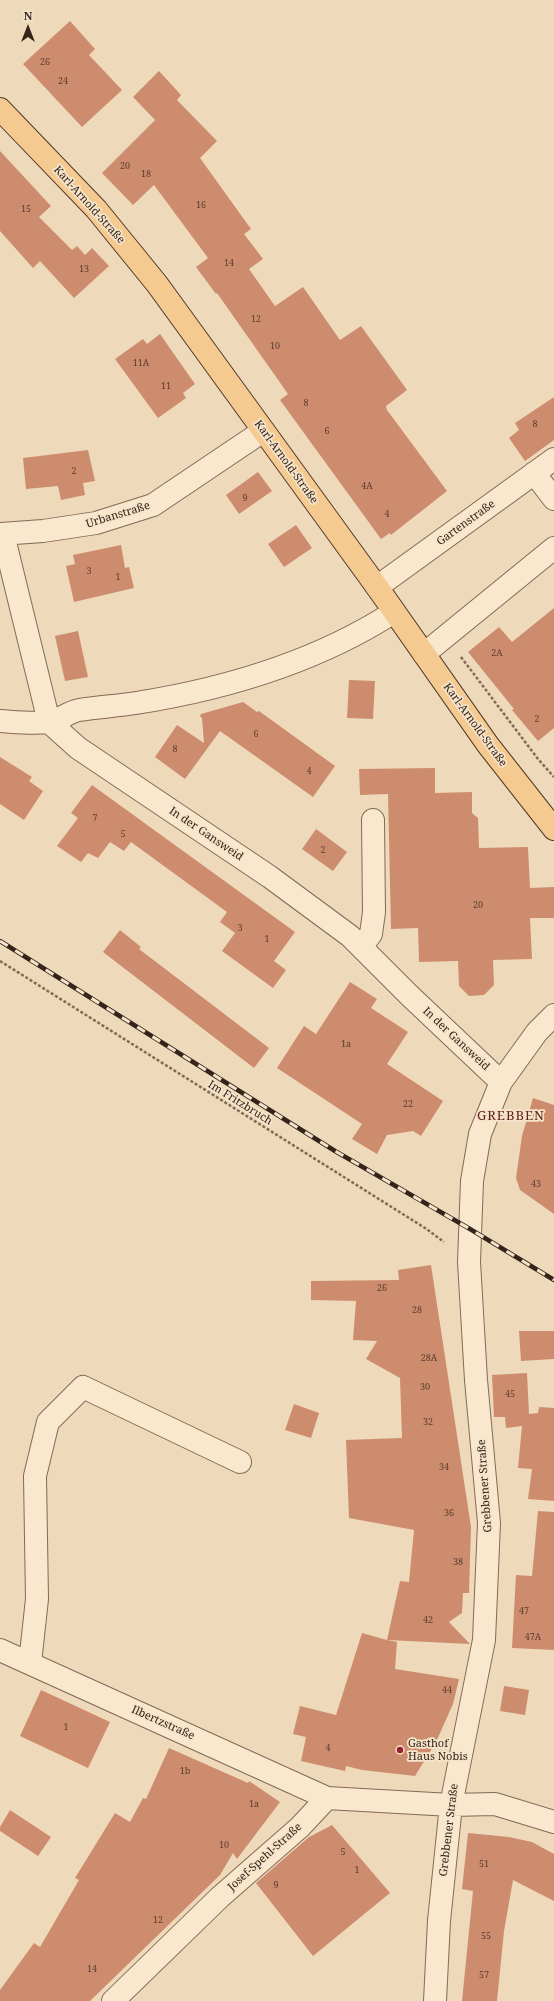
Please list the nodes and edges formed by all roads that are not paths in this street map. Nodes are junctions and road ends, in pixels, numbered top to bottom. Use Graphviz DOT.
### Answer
graph roads {
  1 [pos="0,109"];
  2 [pos="263,431"];
  3 [pos="554,459"];
  4 [pos="534,473"];
  5 [pos="554,499"];
  6 [pos="1,534"];
  7 [pos="554,548"];
  8 [pos="377,588"];
  9 [pos="394,612"];
  10 [pos="424,654"];
  11 [pos="0,721"];
  12 [pos="49,722"];
  13 [pos="373,820"];
  14 [pos="554,829"];
  15 [pos="361,947"];
  16 [pos="554,1015"];
  17 [pos="501,1082"];
  18 [pos="240,1462"];
  19 [pos="0,1650"];
  20 [pos="30,1663"];
  21 [pos="327,1798"];
  22 [pos="450,1805"];
  23 [pos="554,1822"];
  24 [pos="113,2001"];
  25 [pos="435,2001"];
  1 -- 2 [label="main road, Karl-Arnold-Straße"];
  2 -- 6 [label="street, Urbanstraße"];
  2 -- 8 [label="main road, Karl-Arnold-Straße"];
  3 -- 4 [label="street, Gartenstraße"];
  4 -- 5 [label="street"];
  4 -- 8 [label="street, Gartenstraße"];
  6 -- 12 [label="street"];
  7 -- 10 [label="street"];
  8 -- 9 [label="main road, Karl-Arnold-Straße"];
  9 -- 10 [label="main road, Karl-Arnold-Straße"];
  9 -- 12 [label="street"];
  10 -- 14 [label="main road, Karl-Arnold-Straße"];
  11 -- 12 [label="street"];
  12 -- 15 [label="street, In der Gansweid"];
  13 -- 15 [label="street"];
  15 -- 17 [label="street, In der Gansweid"];
  16 -- 17 [label="street, Grebbener Straße"];
  17 -- 22 [label="street, Grebbener Straße"];
  18 -- 20 [label="street"];
  19 -- 20 [label="street, Ilbertzstraße"];
  20 -- 21 [label="street, Ilbertzstraße"];
  21 -- 22 [label="street"];
  21 -- 24 [label="street, Josef-Spehl-Straße"];
  22 -- 23 [label="street"];
  22 -- 25 [label="street, Grebbener Straße"];
}
